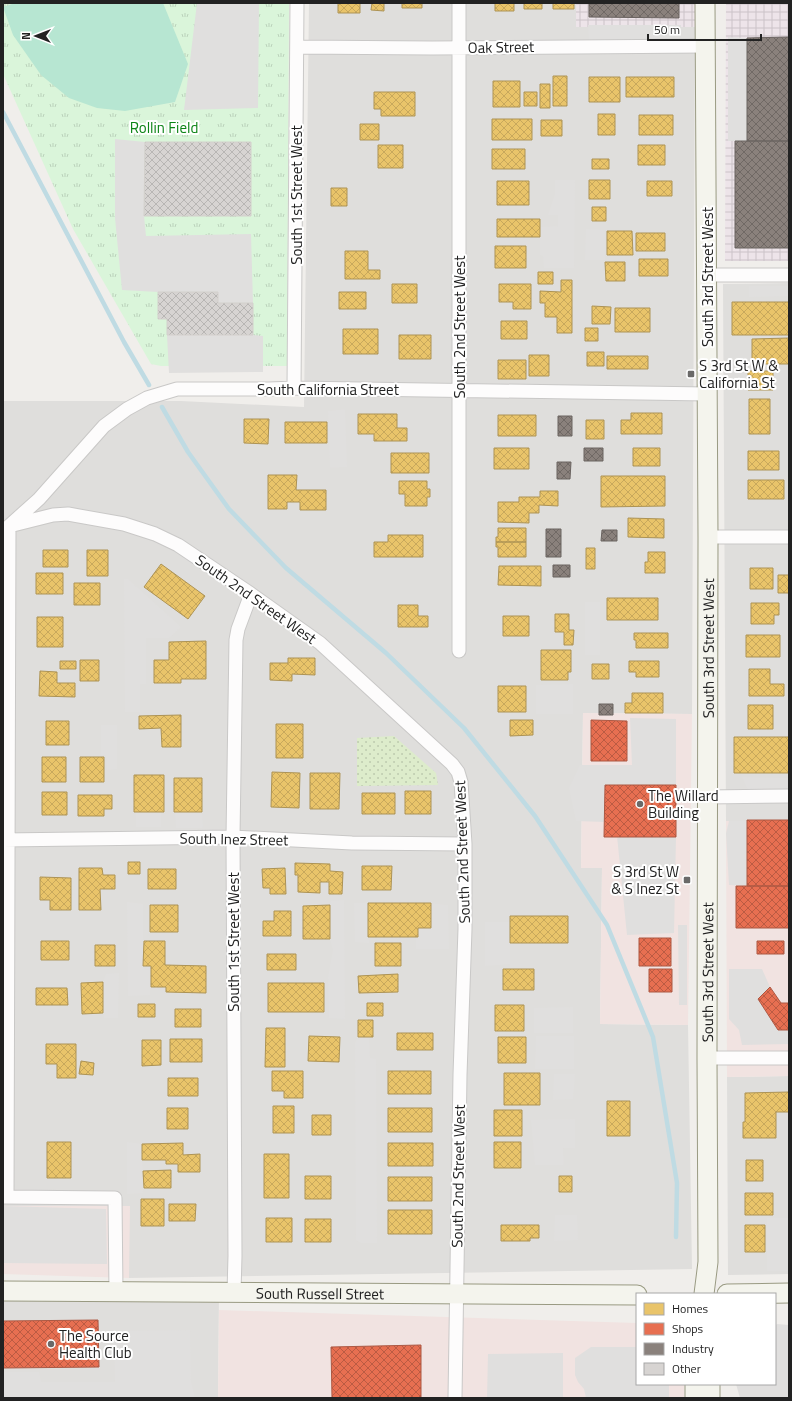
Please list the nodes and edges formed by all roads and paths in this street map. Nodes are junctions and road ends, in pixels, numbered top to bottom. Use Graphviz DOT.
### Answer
graph roads {
  1 [pos="297,3"];
  2 [pos="459,3"];
  3 [pos="706,3"];
  4 [pos="705,46"];
  5 [pos="297,47"];
  6 [pos="459,47"];
  7 [pos="789,274"];
  8 [pos="707,275"];
  9 [pos="294,388"];
  10 [pos="459,390"];
  11 [pos="707,394"];
  12 [pos="6,527"];
  13 [pos="708,537"];
  14 [pos="789,537"];
  15 [pos="251,594"];
  16 [pos="459,651"];
  17 [pos="789,796"];
  18 [pos="706,797"];
  19 [pos="232,837"];
  20 [pos="6,840"];
  21 [pos="465,844"];
  22 [pos="706,1058"];
  23 [pos="789,1058"];
  24 [pos="5,1196"];
  25 [pos="3,1291"];
  26 [pos="116,1292"];
  27 [pos="234,1292"];
  28 [pos="704,1293"];
  29 [pos="776,1293"];
  30 [pos="789,1293"];
  31 [pos="456,1294"];
  32 [pos="636,1295"];
  33 [pos="695,1385"];
  34 [pos="710,1385"];
  35 [pos="455,1398"];
  36 [pos="696,1398"];
  37 [pos="710,1398"];
  1 -- 5 [label="street, South 1st Street West"];
  2 -- 6 [label="street, South 2nd Street West"];
  3 -- 4 [label="main road, South 3rd Street West"];
  4 -- 6 [label="street, Oak Street"];
  4 -- 8 [label="main road, South 3rd Street West"];
  5 -- 6 [label="street, Oak Street"];
  5 -- 9 [label="street, South 1st Street West"];
  6 -- 10 [label="street, South 2nd Street West"];
  7 -- 8 [label="street"];
  8 -- 11 [label="main road, South 3rd Street West"];
  9 -- 10 [label="street, South California Street"];
  9 -- 12 [label="street, South California Street"];
  10 -- 11 [label="street, South California Street"];
  10 -- 16 [label="street, South 2nd Street West"];
  11 -- 13 [label="main road, South 3rd Street West"];
  12 -- 15 [label="street, South 2nd Street West"];
  12 -- 20 [label="street"];
  13 -- 14 [label="street"];
  13 -- 18 [label="main road, South 3rd Street West"];
  15 -- 19 [label="street, South 1st Street West"];
  15 -- 21 [label="street, South 2nd Street West"];
  17 -- 18 [label="street"];
  18 -- 22 [label="main road, South 3rd Street West"];
  19 -- 20 [label="street, South Inez Street"];
  19 -- 21 [label="street, South Inez Street"];
  19 -- 27 [label="street, South 1st Street West"];
  20 -- 24 [label="street"];
  21 -- 31 [label="street, South 2nd Street West"];
  22 -- 23 [label="street"];
  22 -- 28 [label="main road, South 3rd Street West"];
  24 -- 26 [label="street"];
  25 -- 26 [label="main road, South Russell Street"];
  26 -- 27 [label="main road, South Russell Street"];
  27 -- 31 [label="main road, South Russell Street"];
  29 -- 30 [label="main road"];
  31 -- 32 [label="main road, South Russell Street"];
  31 -- 35 [label="street, South 2nd Street West"];
  33 -- 36 [label="main road"];
  34 -- 37 [label="main road"];
}
